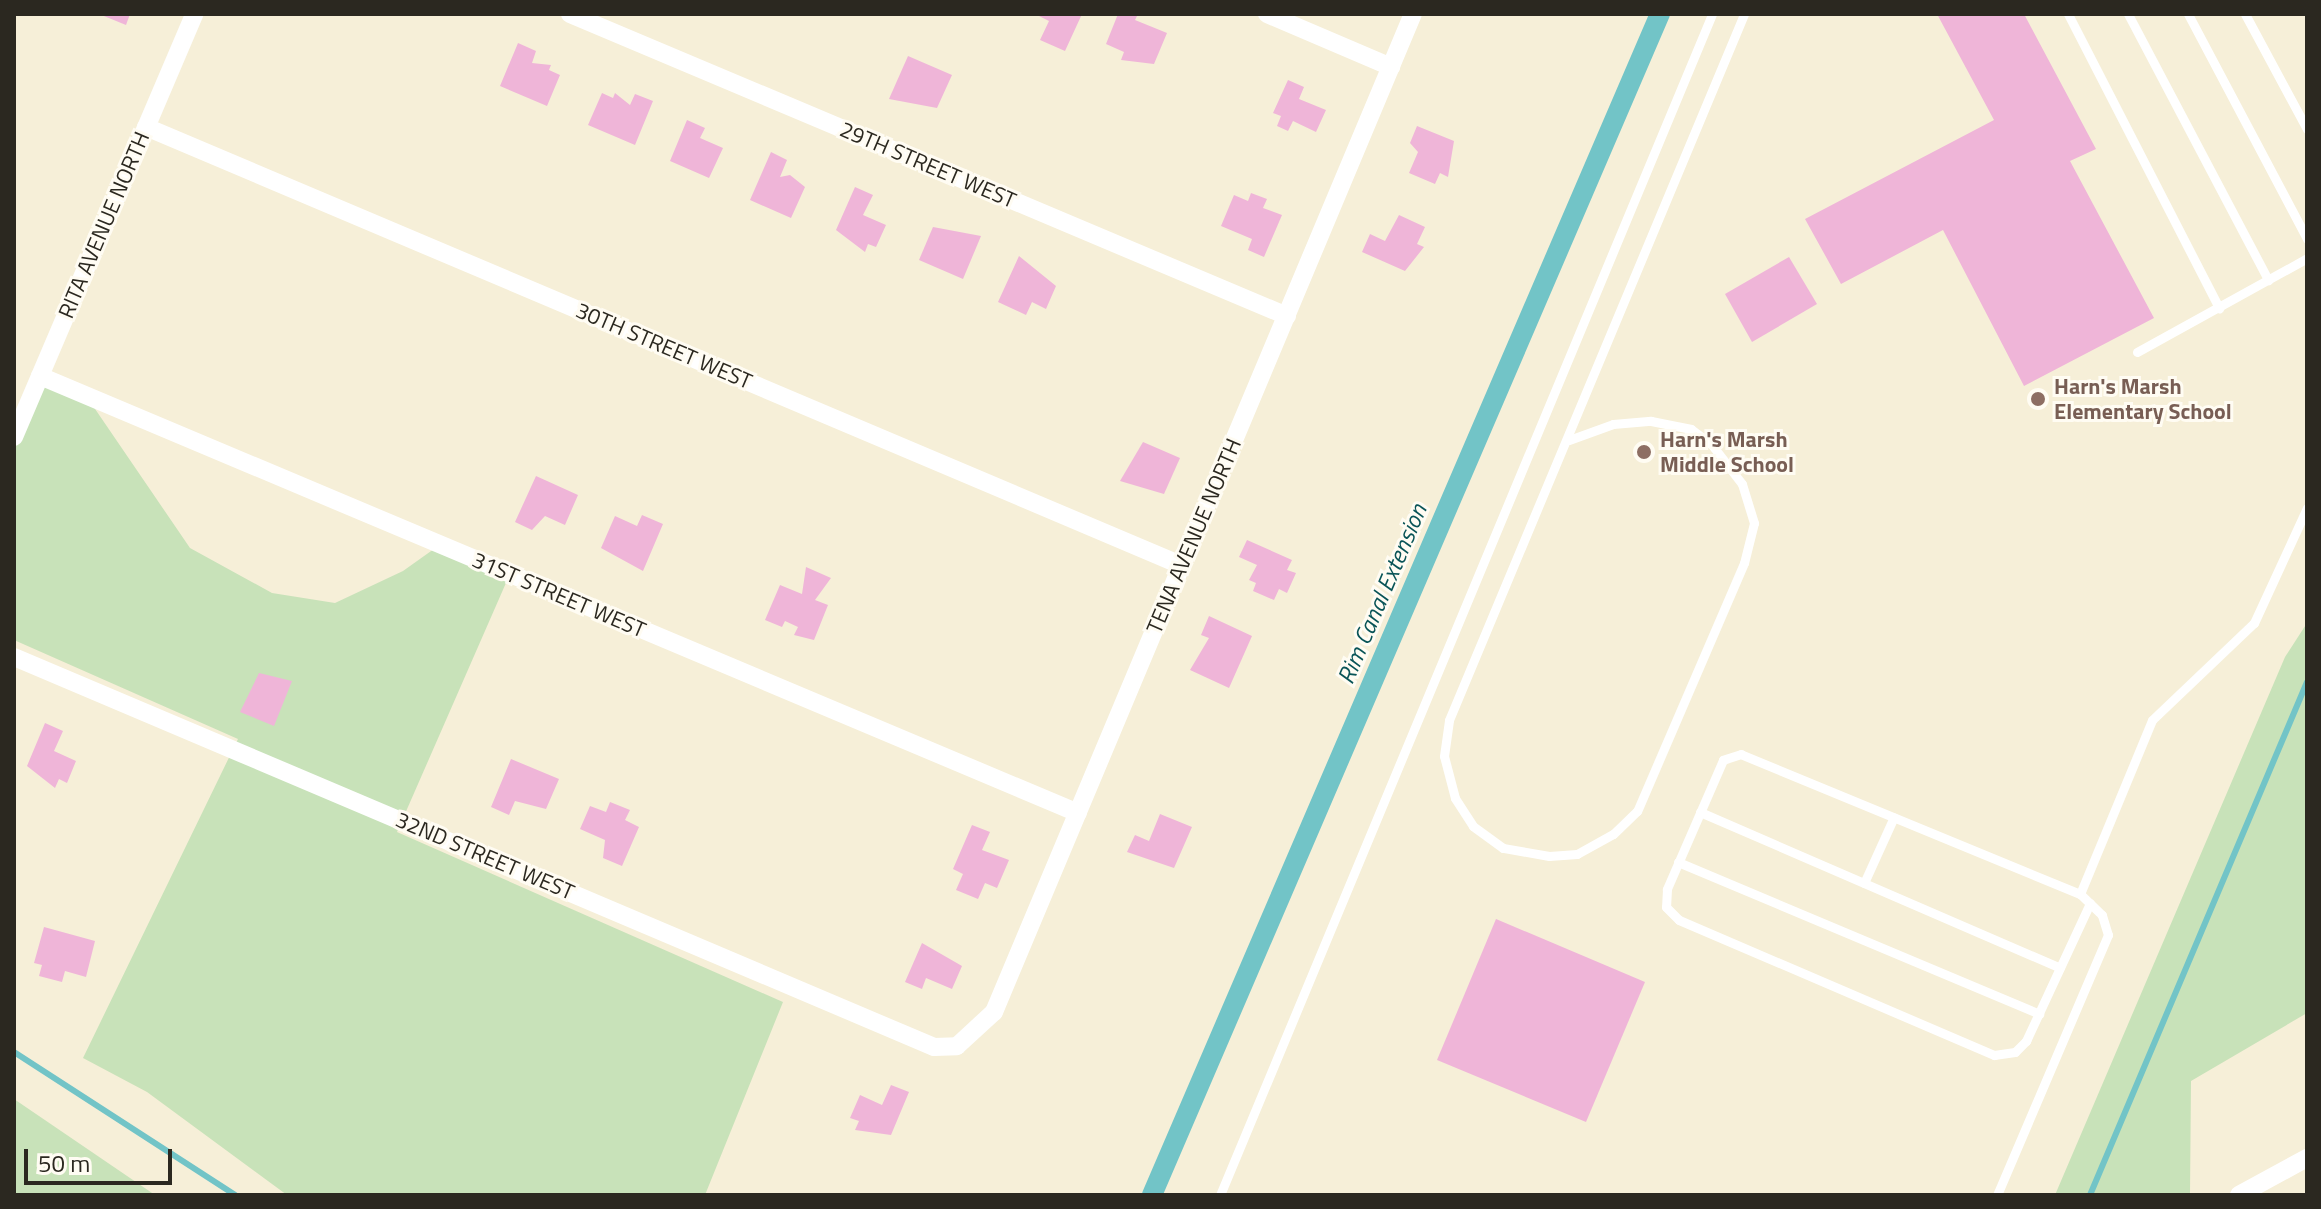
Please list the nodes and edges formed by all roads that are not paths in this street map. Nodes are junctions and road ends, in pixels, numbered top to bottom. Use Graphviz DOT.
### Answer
graph roads {
  1 [pos="194,14"];
  2 [pos="570,14"];
  3 [pos="1267,14"];
  4 [pos="1413,14"];
  5 [pos="1712,14"];
  6 [pos="1744,14"];
  7 [pos="2068,14"];
  8 [pos="2128,14"];
  9 [pos="2188,14"];
  10 [pos="2245,14"];
  11 [pos="1391,67"];
  12 [pos="146,127"];
  13 [pos="2307,129"];
  14 [pos="2307,239"];
  15 [pos="2307,258"];
  16 [pos="2268,280"];
  17 [pos="2219,308"];
  18 [pos="1287,316"];
  19 [pos="2137,352"];
  20 [pos="40,376"];
  21 [pos="14,437"];
  22 [pos="1569,440"];
  23 [pos="2307,508"];
  24 [pos="1181,565"];
  25 [pos="14,657"];
  26 [pos="1700,812"];
  27 [pos="1078,813"];
  28 [pos="1894,817"];
  29 [pos="1678,862"];
  30 [pos="1864,883"];
  31 [pos="2080,894"];
  32 [pos="2090,903"];
  33 [pos="2060,968"];
  34 [pos="2039,1014"];
  35 [pos="957,1046"];
  36 [pos="2307,1158"];
  37 [pos="1220,1195"];
  38 [pos="1997,1195"];
  39 [pos="2239,1195"];
  1 -- 12 [label="street, RITA AVENUE NORTH"];
  2 -- 18 [label="street, 29TH STREET WEST"];
  3 -- 11 [label="street"];
  4 -- 11 [label="street, TENA AVENUE NORTH"];
  5 -- 37 [label="lane"];
  6 -- 22 [label="lane"];
  7 -- 17 [label="lane"];
  8 -- 16 [label="lane"];
  9 -- 14 [label="lane"];
  10 -- 13 [label="lane"];
  11 -- 18 [label="street, TENA AVENUE NORTH"];
  12 -- 20 [label="street, RITA AVENUE NORTH"];
  12 -- 24 [label="street, 30TH STREET WEST"];
  15 -- 16 [label="lane"];
  16 -- 17 [label="lane"];
  17 -- 19 [label="lane"];
  18 -- 24 [label="street, TENA AVENUE NORTH"];
  20 -- 21 [label="street, RITA AVENUE NORTH"];
  20 -- 27 [label="street, 31ST STREET WEST"];
  22 -- 22 [label="lane"];
  23 -- 31 [label="lane"];
  24 -- 27 [label="street, TENA AVENUE NORTH"];
  25 -- 35 [label="street, 32ND STREET WEST"];
  26 -- 28 [label="lane"];
  26 -- 29 [label="lane"];
  26 -- 30 [label="lane"];
  27 -- 35 [label="street, TENA AVENUE NORTH"];
  28 -- 30 [label="lane"];
  28 -- 31 [label="lane"];
  29 -- 34 [label="lane"];
  29 -- 34 [label="lane"];
  30 -- 33 [label="lane"];
  31 -- 32 [label="lane"];
  32 -- 33 [label="lane"];
  32 -- 38 [label="lane"];
  33 -- 34 [label="lane"];
  36 -- 39 [label="street"];
}
